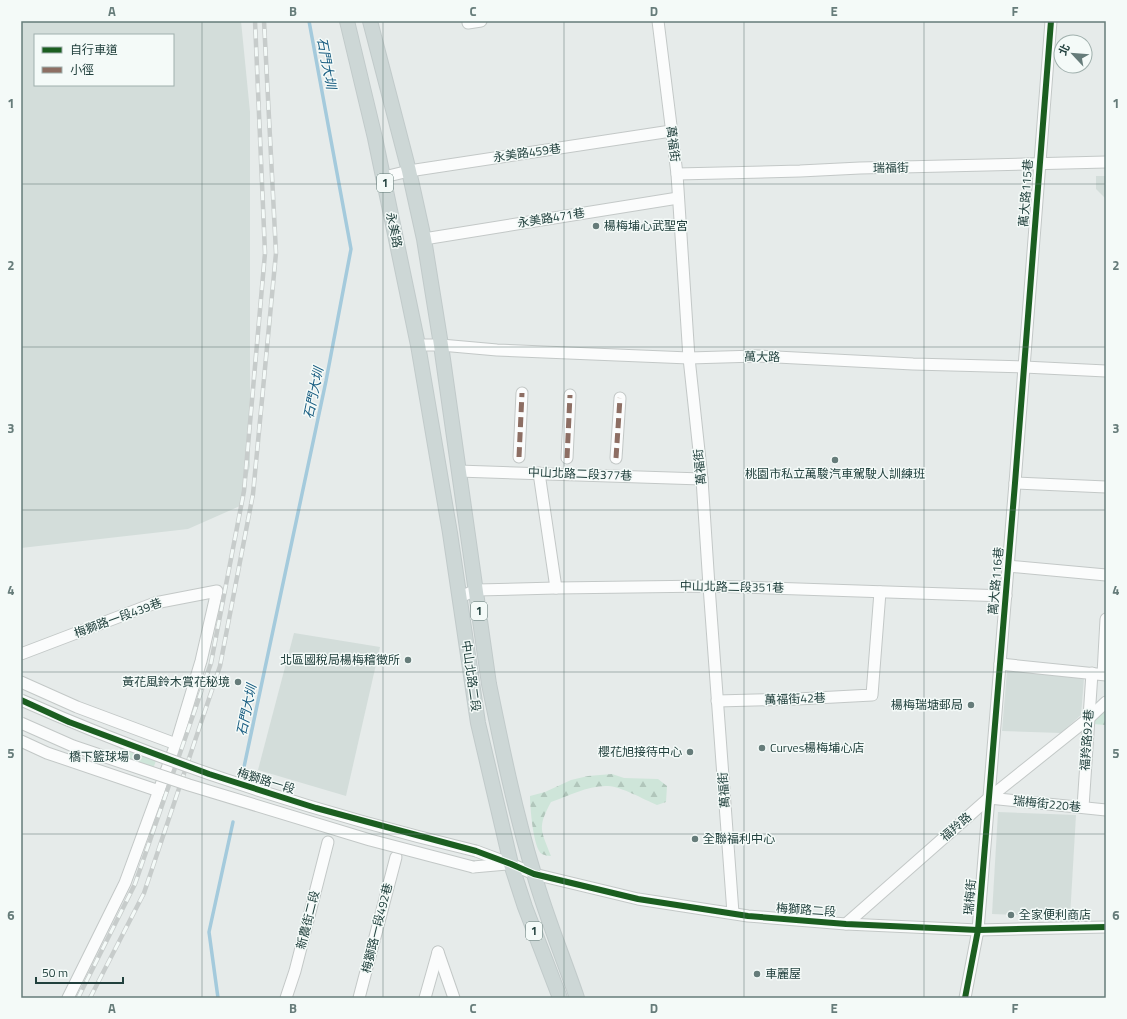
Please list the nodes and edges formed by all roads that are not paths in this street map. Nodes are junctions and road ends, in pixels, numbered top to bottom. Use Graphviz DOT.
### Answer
graph roads {
  1 [pos="347,21"];
  2 [pos="370,21"];
  3 [pos="481,21"];
  4 [pos="658,21"];
  5 [pos="1051,21"];
  6 [pos="468,23"];
  7 [pos="671,131"];
  8 [pos="1106,162"];
  9 [pos="1040,165"];
  10 [pos="409,171"];
  11 [pos="677,174"];
  12 [pos="384,177"];
  13 [pos="678,198"];
  14 [pos="424,239"];
  15 [pos="418,345"];
  16 [pos="441,345"];
  17 [pos="689,358"];
  18 [pos="1024,367"];
  19 [pos="1106,371"];
  20 [pos="522,393"];
  21 [pos="570,395"];
  22 [pos="620,398"];
  23 [pos="519,457"];
  24 [pos="567,458"];
  25 [pos="616,458"];
  26 [pos="458,471"];
  27 [pos="538,473"];
  28 [pos="702,479"];
  29 [pos="1015,483"];
  30 [pos="1106,487"];
  31 [pos="1008,566"];
  32 [pos="1106,575"];
  33 [pos="708,586"];
  34 [pos="556,588"];
  35 [pos="476,590"];
  36 [pos="880,592"];
  37 [pos="1006,596"];
  38 [pos="460,597"];
  39 [pos="1106,620"];
  40 [pos="21,654"];
  41 [pos="1000,664"];
  42 [pos="1100,674"];
  43 [pos="21,682"];
  44 [pos="21,700"];
  45 [pos="717,701"];
  46 [pos="1106,702"];
  47 [pos="1089,718"];
  48 [pos="21,723"];
  49 [pos="21,741"];
  50 [pos="176,744"];
  51 [pos="159,791"];
  52 [pos="989,798"];
  53 [pos="1083,807"];
  54 [pos="1106,810"];
  55 [pos="328,842"];
  56 [pos="396,858"];
  57 [pos="511,864"];
  58 [pos="534,874"];
  59 [pos="733,914"];
  60 [pos="846,924"];
  61 [pos="1106,927"];
  62 [pos="978,930"];
  63 [pos="68,998"];
  64 [pos="286,998"];
  65 [pos="359,998"];
  66 [pos="425,998"];
  67 [pos="454,998"];
  68 [pos="560,998"];
  69 [pos="577,998"];
  70 [pos="965,998"];
  1 -- 12 [label="main road, 永美路 / 1"];
  2 -- 10 [label="main road, 1"];
  3 -- 6 [label="street"];
  4 -- 7 [label="street, 萬福街"];
  5 -- 9 [label="street, 萬大路115巷"];
  7 -- 10 [label="street, 永美路459巷"];
  7 -- 11 [label="street, 萬福街"];
  8 -- 9 [label="street, 瑞福街"];
  9 -- 11 [label="street, 瑞福街"];
  9 -- 18 [label="street, 萬大路115巷"];
  10 -- 12 [label="street, 永美路459巷"];
  10 -- 14 [label="main road, 1"];
  11 -- 13 [label="street, 萬福街"];
  12 -- 15 [label="main road, 永美路 / 1"];
  13 -- 14 [label="street, 永美路471巷"];
  13 -- 17 [label="street, 萬福街"];
  14 -- 16 [label="main road, 1"];
  15 -- 16 [label="street, 萬大路"];
  15 -- 38 [label="main road, 中山北路二段 / 1"];
  16 -- 17 [label="street, 萬大路"];
  16 -- 26 [label="main road, 中山北路二段 / 1"];
  17 -- 18 [label="street, 萬大路"];
  17 -- 28 [label="street, 萬福街"];
  18 -- 19 [label="street, 萬大路"];
  18 -- 29 [label="street, 萬大路116巷"];
  20 -- 23 [label="street"];
  21 -- 24 [label="street"];
  22 -- 25 [label="street"];
  26 -- 27 [label="street, 中山北路二段377巷"];
  26 -- 35 [label="main road, 中山北路二段 / 1"];
  27 -- 28 [label="street, 中山北路二段377巷"];
  27 -- 34 [label="street"];
  28 -- 33 [label="street, 萬福街"];
  29 -- 30 [label="street"];
  29 -- 31 [label="street, 萬大路116巷"];
  31 -- 32 [label="street"];
  31 -- 37 [label="street, 萬大路116巷"];
  33 -- 34 [label="street, 中山北路二段351巷"];
  33 -- 36 [label="street, 中山北路二段351巷"];
  33 -- 45 [label="street, 萬福街"];
  34 -- 35 [label="street, 中山北路二段351巷"];
  35 -- 38 [label="street, 中山北路二段351巷"];
  35 -- 58 [label="main road, 中山北路二段 / 1"];
  36 -- 37 [label="street, 中山北路二段351巷"];
  36 -- 45 [label="street, 萬福街42巷"];
  37 -- 41 [label="street, 萬大路116巷"];
  38 -- 57 [label="main road, 中山北路二段 / 1"];
  39 -- 42 [label="street, 福羚路92巷"];
  40 -- 50 [label="street, 梅獅路一段439巷"];
  41 -- 42 [label="street"];
  41 -- 52 [label="street, 萬大路116巷"];
  42 -- 47 [label="street, 福羚路92巷"];
  43 -- 50 [label="street"];
  44 -- 57 [label="street, 梅獅路一段, bridge"];
  45 -- 59 [label="street, 萬福街"];
  46 -- 47 [label="street, 福羚路"];
  47 -- 52 [label="street, 福羚路"];
  47 -- 53 [label="street, 福羚路92巷"];
  48 -- 57 [label="street, bridge"];
  49 -- 51 [label="street"];
  50 -- 51 [label="street"];
  51 -- 63 [label="street"];
  52 -- 53 [label="street, 瑞梅街220巷"];
  52 -- 60 [label="street, 福羚路"];
  52 -- 62 [label="street, 瑞梅街"];
  53 -- 54 [label="street, 瑞梅街220巷"];
  55 -- 64 [label="street, 新農街二段"];
  56 -- 65 [label="street, 梅獅路一段492巷"];
  57 -- 58 [label="street, 梅獅路二段"];
  57 -- 68 [label="main road, 中山北路二段 / 1"];
  58 -- 59 [label="street, 梅獅路二段"];
  58 -- 69 [label="main road, 中山北路二段 / 1"];
  59 -- 60 [label="street, 梅獅路二段"];
  60 -- 62 [label="street, 梅獅路二段"];
  61 -- 62 [label="street, 梅獅路二段"];
  62 -- 70 [label="street, 瑞梅街"];
  66 -- 67 [label="street"];
}
